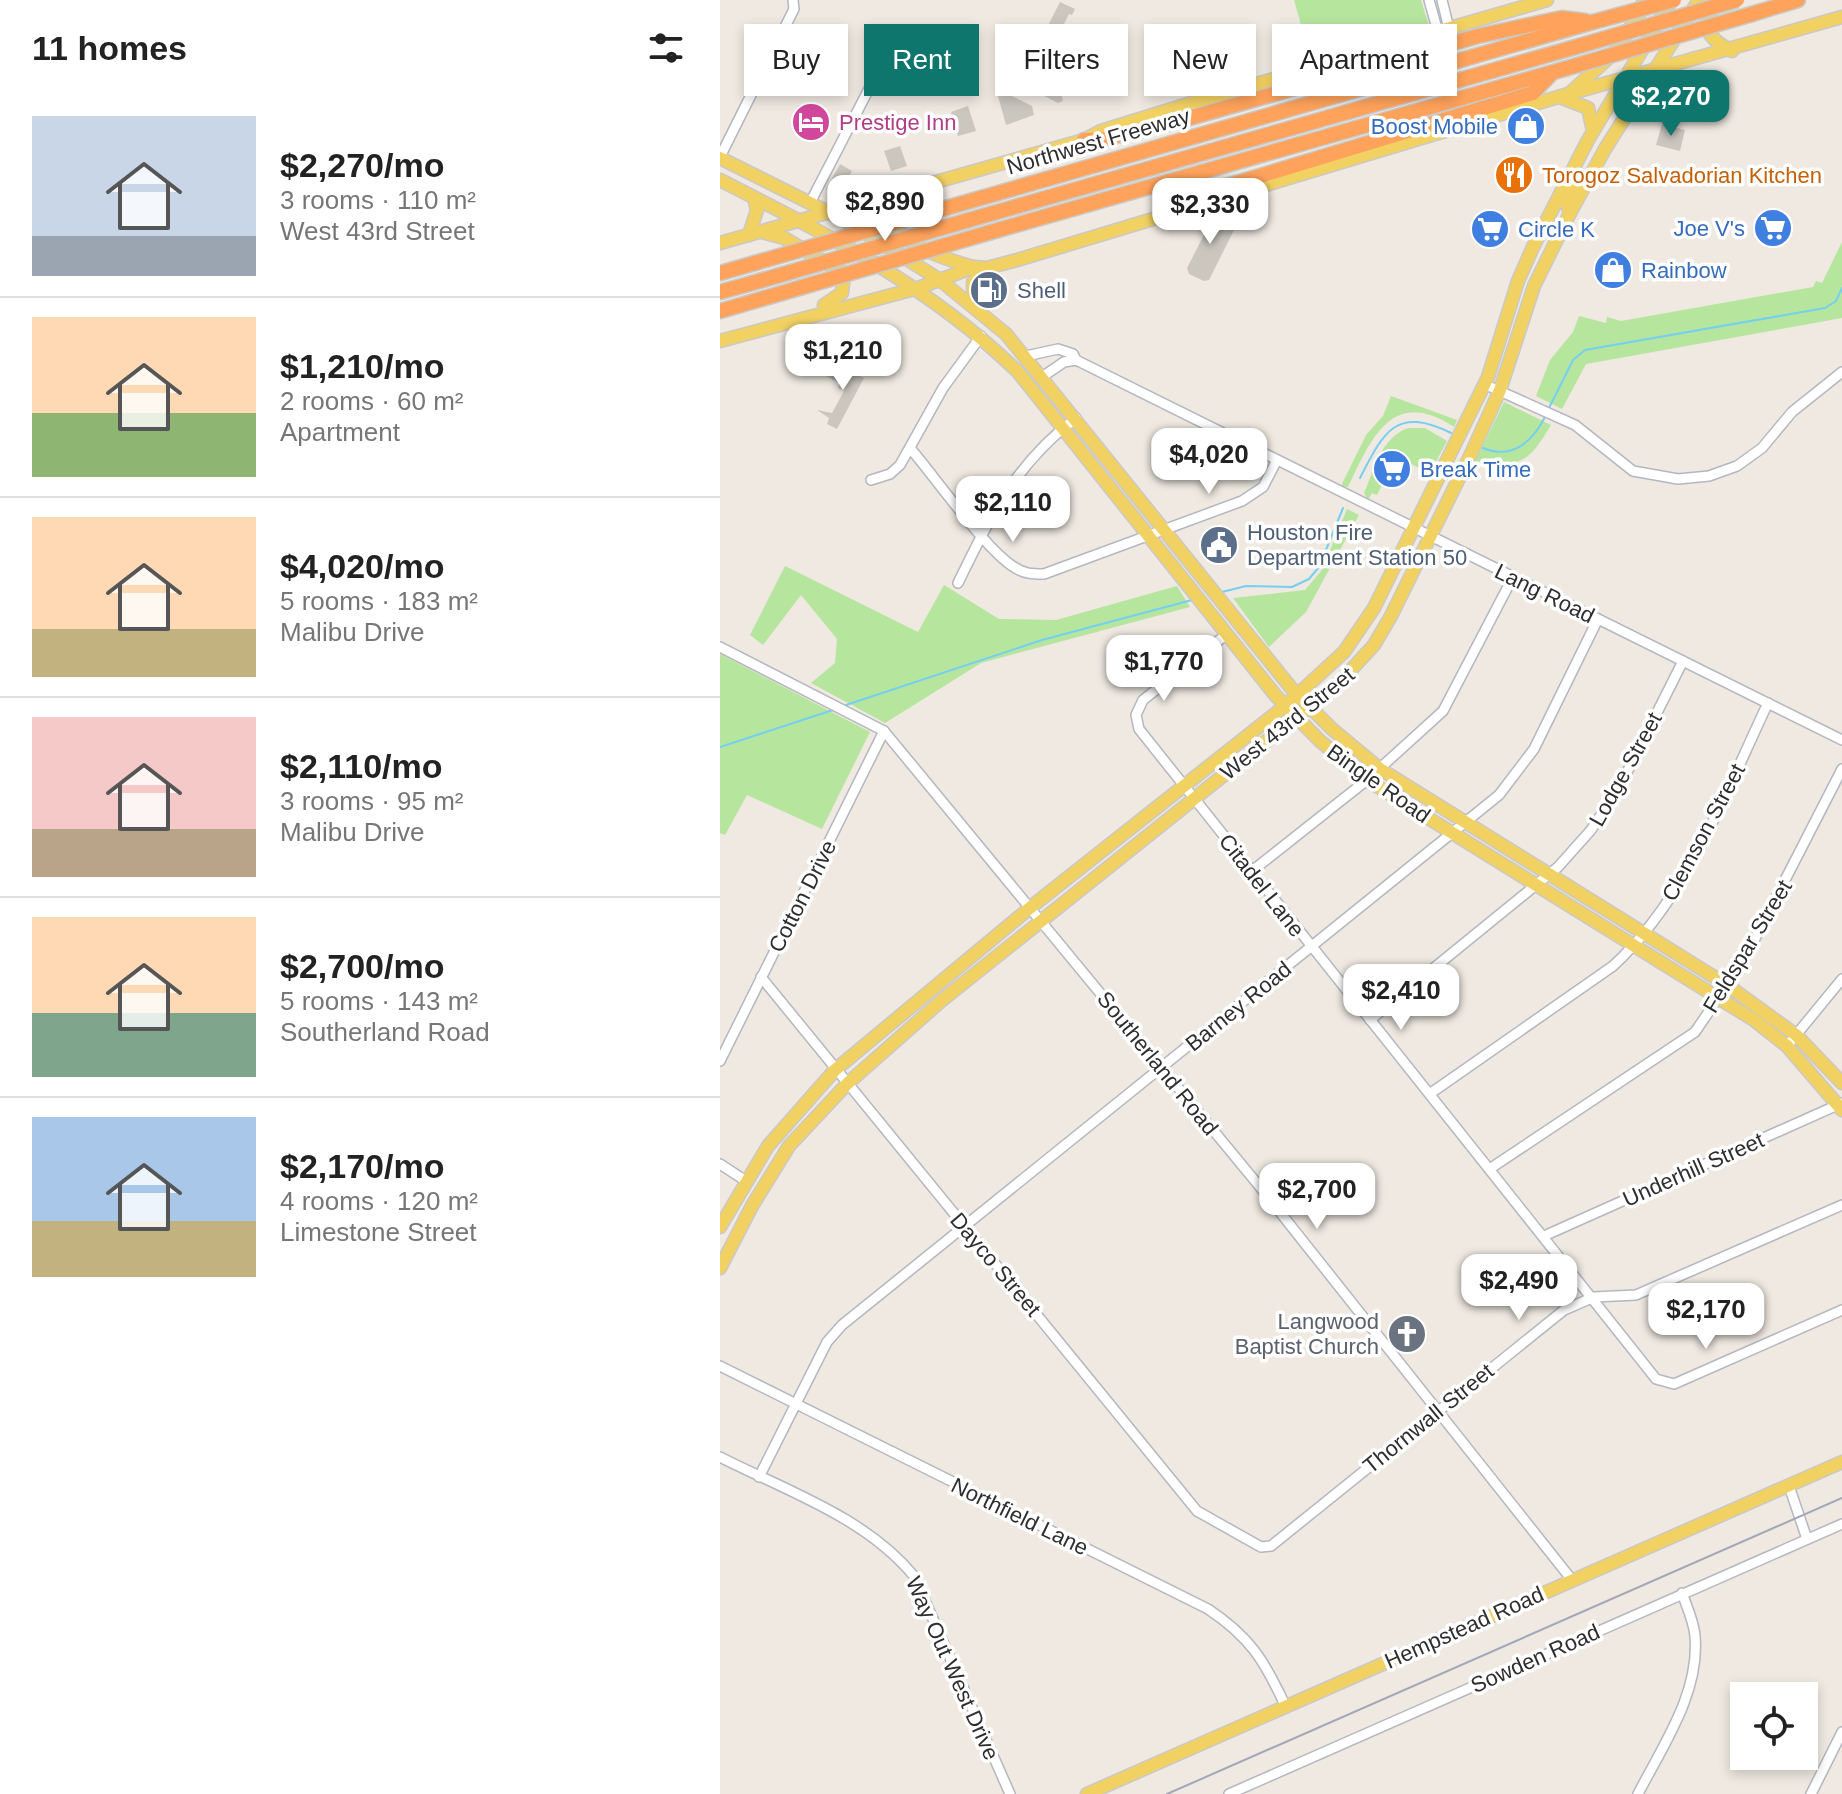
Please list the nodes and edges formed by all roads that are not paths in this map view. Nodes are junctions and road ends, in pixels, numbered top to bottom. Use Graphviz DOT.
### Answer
graph roads {
  1 [pos="793,0"];
  2 [pos="1429,0"];
  3 [pos="1442,0"];
  4 [pos="1547,0"];
  5 [pos="1643,0"];
  6 [pos="1673,0"];
  7 [pos="1699,0"];
  8 [pos="1717,0"];
  9 [pos="1737,0"];
  10 [pos="1798,0"];
  11 [pos="1842,17"];
  12 [pos="1593,22"];
  13 [pos="1441,24"];
  14 [pos="1444,24"];
  15 [pos="1457,27"];
  16 [pos="1732,51"];
  17 [pos="1558,71"];
  18 [pos="1657,72"];
  19 [pos="1626,80"];
  20 [pos="1272,81"];
  21 [pos="865,96"];
  22 [pos="1564,96"];
  23 [pos="1591,136"];
  24 [pos="1084,140"];
  25 [pos="1605,149"];
  26 [pos="720,157"];
  27 [pos="1572,170"];
  28 [pos="720,180"];
  29 [pos="918,188"];
  30 [pos="754,198"];
  31 [pos="811,201"];
  32 [pos="833,213"];
  33 [pos="1570,213"];
  34 [pos="1168,214"];
  35 [pos="799,220"];
  36 [pos="755,233"];
  37 [pos="720,243"];
  38 [pos="980,268"];
  39 [pos="720,273"];
  40 [pos="1520,277"];
  41 [pos="940,280"];
  42 [pos="1534,286"];
  43 [pos="918,288"];
  44 [pos="720,292"];
  45 [pos="974,307"];
  46 [pos="720,311"];
  47 [pos="796,319"];
  48 [pos="984,339"];
  49 [pos="720,341"];
  50 [pos="1026,356"];
  51 [pos="1076,360"];
  52 [pos="1842,372"];
  53 [pos="1042,377"];
  54 [pos="1484,384"];
  55 [pos="1500,390"];
  56 [pos="1076,418"];
  57 [pos="1064,427"];
  58 [pos="910,448"];
  59 [pos="1277,460"];
  60 [pos="871,480"];
  61 [pos="1413,528"];
  62 [pos="1164,531"];
  63 [pos="982,534"];
  64 [pos="1429,536"];
  65 [pos="1147,538"];
  66 [pos="1184,558"];
  67 [pos="1172,567"];
  68 [pos="1513,577"];
  69 [pos="958,583"];
  70 [pos="1374,608"];
  71 [pos="1391,616"];
  72 [pos="1598,619"];
  73 [pos="1227,634"];
  74 [pos="720,647"];
  75 [pos="1683,661"];
  76 [pos="1298,695"];
  77 [pos="1768,703"];
  78 [pos="1285,706"];
  79 [pos="1310,707"];
  80 [pos="1296,718"];
  81 [pos="884,731"];
  82 [pos="1842,740"];
  83 [pos="1380,769"];
  84 [pos="1842,769"];
  85 [pos="1367,780"];
  86 [pos="1183,787"];
  87 [pos="1193,799"];
  88 [pos="1466,823"];
  89 [pos="1452,834"];
  90 [pos="1107,846"];
  91 [pos="1117,859"];
  92 [pos="1252,871"];
  93 [pos="1550,874"];
  94 [pos="1536,885"];
  95 [pos="1031,907"];
  96 [pos="1042,921"];
  97 [pos="1645,932"];
  98 [pos="1635,945"];
  99 [pos="1311,947"];
  100 [pos="761,977"];
  101 [pos="1842,979"];
  102 [pos="1727,985"];
  103 [pos="929,989"];
  104 [pos="1719,997"];
  105 [pos="941,1001"];
  106 [pos="1370,1020"];
  107 [pos="1796,1035"];
  108 [pos="1787,1046"];
  109 [pos="720,1061"];
  110 [pos="1162,1068"];
  111 [pos="835,1070"];
  112 [pos="1842,1083"];
  113 [pos="847,1084"];
  114 [pos="1431,1093"];
  115 [pos="1841,1106"];
  116 [pos="720,1164"];
  117 [pos="1491,1168"];
  118 [pos="746,1181"];
  119 [pos="736,1196"];
  120 [pos="1842,1205"];
  121 [pos="752,1206"];
  122 [pos="964,1226"];
  123 [pos="720,1227"];
  124 [pos="1544,1236"];
  125 [pos="720,1268"];
  126 [pos="1594,1297"];
  127 [pos="1842,1310"];
  128 [pos="720,1366"];
  129 [pos="795,1404"];
  130 [pos="1439,1410"];
  131 [pos="720,1457"];
  132 [pos="1842,1462"];
  133 [pos="759,1477"];
  134 [pos="1789,1486"];
  135 [pos="1842,1524"];
  136 [pos="1242,1537"];
  137 [pos="1807,1539"];
  138 [pos="1572,1580"];
  139 [pos="1682,1593"];
  140 [pos="1285,1705"];
  141 [pos="1842,1732"];
  142 [pos="1234,1793"];
  143 [pos="1010,1794"];
  144 [pos="1087,1794"];
  145 [pos="1638,1794"];
  146 [pos="1811,1794"];
  1 -- 26 [label="street"];
  2 -- 13 [label="street"];
  3 -- 14 [label="street"];
  4 -- 15 [label="main road"];
  5 -- 22 [label="main road"];
  6 -- 12 [label="highway, Northwest Freeway, bridge"];
  6 -- 19 [label="main road, West 43rd Street"];
  7 -- 18 [label="main road, West 43rd Street"];
  8 -- 16 [label="main road"];
  9 -- 44 [label="highway, bridge"];
  10 -- 17 [label="highway, bridge"];
  11 -- 16 [label="main road"];
  12 -- 24 [label="highway"];
  12 -- 39 [label="highway, Northwest Freeway, bridge"];
  16 -- 18 [label="main road"];
  17 -- 34 [label="highway"];
  17 -- 46 [label="highway, bridge"];
  18 -- 19 [label="main road"];
  18 -- 25 [label="main road, West 43rd Street"];
  19 -- 22 [label="main road"];
  19 -- 23 [label="main road, West 43rd Street"];
  20 -- 24 [label="main road"];
  21 -- 31 [label="street"];
  22 -- 23 [label="main road"];
  22 -- 34 [label="main road"];
  23 -- 25 [label="main road"];
  23 -- 27 [label="main road, West 43rd Street"];
  24 -- 29 [label="main road"];
  25 -- 33 [label="main road, West 43rd Street"];
  26 -- 31 [label="main road, Bingle Road"];
  27 -- 33 [label="main road"];
  27 -- 40 [label="main road, West 43rd Street"];
  28 -- 30 [label="main road, Bingle Road"];
  29 -- 32 [label="main road"];
  29 -- 38 [label="main road"];
  30 -- 35 [label="main road, Bingle Road"];
  30 -- 36 [label="main road"];
  31 -- 32 [label="main road, Bingle Road"];
  32 -- 35 [label="main road"];
  32 -- 41 [label="main road, Bingle Road"];
  33 -- 42 [label="main road, West 43rd Street"];
  34 -- 38 [label="main road"];
  35 -- 36 [label="main road"];
  35 -- 43 [label="main road, Bingle Road"];
  36 -- 37 [label="main road"];
  36 -- 47 [label="main road"];
  38 -- 41 [label="main road"];
  38 -- 45 [label="main road"];
  40 -- 42 [label="main road"];
  40 -- 54 [label="main road, West 43rd Street"];
  41 -- 43 [label="main road"];
  41 -- 45 [label="main road, Bingle Road"];
  42 -- 55 [label="main road, West 43rd Street"];
  43 -- 47 [label="main road"];
  43 -- 48 [label="main road, Bingle Road"];
  45 -- 50 [label="main road, Bingle Road"];
  47 -- 49 [label="main road"];
  48 -- 53 [label="main road"];
  48 -- 57 [label="main road, Bingle Road"];
  48 -- 58 [label="street"];
  50 -- 51 [label="street, Lang Road"];
  50 -- 53 [label="main road, Bingle Road"];
  51 -- 53 [label="street"];
  51 -- 59 [label="street, Lang Road"];
  52 -- 55 [label="street"];
  53 -- 56 [label="main road, Bingle Road"];
  54 -- 55 [label="street"];
  54 -- 61 [label="main road, West 43rd Street"];
  55 -- 64 [label="main road, West 43rd Street"];
  56 -- 57 [label="street"];
  56 -- 62 [label="main road, Bingle Road"];
  57 -- 63 [label="street"];
  57 -- 65 [label="main road, Bingle Road"];
  58 -- 60 [label="street"];
  58 -- 63 [label="street"];
  59 -- 61 [label="street, Lang Road"];
  59 -- 62 [label="street"];
  61 -- 64 [label="street, Lang Road"];
  61 -- 70 [label="main road, West 43rd Street"];
  62 -- 65 [label="street"];
  62 -- 66 [label="main road, Bingle Road"];
  63 -- 65 [label="street"];
  63 -- 69 [label="street"];
  64 -- 68 [label="street, Lang Road"];
  64 -- 71 [label="main road, West 43rd Street"];
  65 -- 67 [label="main road, Bingle Road"];
  66 -- 67 [label="main road"];
  66 -- 76 [label="main road, Bingle Road"];
  67 -- 73 [label="main road, Bingle Road"];
  68 -- 72 [label="street, Lang Road"];
  68 -- 83 [label="street"];
  70 -- 71 [label="main road"];
  70 -- 76 [label="main road, West 43rd Street"];
  71 -- 79 [label="main road, West 43rd Street"];
  72 -- 75 [label="street, Lang Road"];
  72 -- 88 [label="street, Barney Road"];
  73 -- 78 [label="main road, Bingle Road"];
  73 -- 86 [label="street, Citadel Lane"];
  74 -- 81 [label="street, Southerland Road"];
  75 -- 77 [label="street, Lang Road"];
  75 -- 93 [label="street, Lodge Street"];
  76 -- 78 [label="main road, West 43rd Street"];
  76 -- 79 [label="main road, Bingle Road"];
  77 -- 82 [label="street, Lang Road"];
  77 -- 97 [label="street, Clemson Street"];
  78 -- 80 [label="main road, Bingle Road"];
  78 -- 86 [label="main road, West 43rd Street"];
  79 -- 80 [label="main road, West 43rd Street"];
  79 -- 83 [label="main road, Bingle Road"];
  80 -- 85 [label="main road, Bingle Road"];
  80 -- 87 [label="main road, West 43rd Street"];
  81 -- 95 [label="street, Southerland Road"];
  81 -- 100 [label="street, Cotton Drive"];
  83 -- 85 [label="street"];
  83 -- 88 [label="main road, Bingle Road"];
  84 -- 102 [label="street, Feldspar Street"];
  85 -- 89 [label="main road, Bingle Road"];
  85 -- 92 [label="street"];
  86 -- 87 [label="street, Citadel Lane"];
  86 -- 90 [label="main road, West 43rd Street"];
  87 -- 91 [label="main road, West 43rd Street"];
  87 -- 92 [label="street, Citadel Lane"];
  88 -- 89 [label="street, Barney Road"];
  88 -- 93 [label="main road, Bingle Road"];
  89 -- 94 [label="main road, Bingle Road"];
  89 -- 99 [label="street, Barney Road"];
  90 -- 91 [label="main road"];
  90 -- 95 [label="main road, West 43rd Street"];
  91 -- 96 [label="main road, West 43rd Street"];
  92 -- 99 [label="street, Citadel Lane"];
  93 -- 94 [label="street, Lodge Street"];
  93 -- 97 [label="main road, Bingle Road"];
  94 -- 98 [label="main road, Bingle Road"];
  94 -- 106 [label="street, Lodge Street"];
  95 -- 96 [label="street, Southerland Road"];
  95 -- 103 [label="main road, West 43rd Street"];
  96 -- 105 [label="main road, West 43rd Street"];
  96 -- 110 [label="street, Southerland Road"];
  97 -- 98 [label="street, Clemson Street"];
  97 -- 102 [label="main road, Bingle Road"];
  98 -- 104 [label="main road, Bingle Road"];
  98 -- 114 [label="street, Clemson Street"];
  99 -- 106 [label="street, Citadel Lane"];
  99 -- 110 [label="street, Barney Road"];
  100 -- 109 [label="street, Cotton Drive"];
  100 -- 111 [label="street, Dayco Street"];
  101 -- 107 [label="street"];
  102 -- 104 [label="street, Feldspar Street"];
  102 -- 107 [label="main road, Bingle Road"];
  103 -- 105 [label="main road"];
  103 -- 111 [label="main road, West 43rd Street"];
  104 -- 108 [label="main road, Bingle Road"];
  104 -- 117 [label="street, Feldspar Street"];
  105 -- 113 [label="main road, West 43rd Street"];
  106 -- 114 [label="street, Citadel Lane"];
  107 -- 108 [label="street"];
  107 -- 112 [label="main road, Bingle Road"];
  108 -- 115 [label="main road, Bingle Road"];
  110 -- 122 [label="street, Barney Road"];
  110 -- 130 [label="street, Southerland Road"];
  111 -- 113 [label="street, Dayco Street"];
  111 -- 118 [label="main road, West 43rd Street"];
  113 -- 121 [label="main road, West 43rd Street"];
  113 -- 122 [label="street, Dayco Street"];
  114 -- 117 [label="street, Citadel Lane"];
  115 -- 124 [label="street, Underhill Street"];
  116 -- 118 [label="street"];
  117 -- 124 [label="street, Citadel Lane"];
  118 -- 119 [label="main road, West 43rd Street"];
  119 -- 121 [label="main road"];
  119 -- 123 [label="main road, West 43rd Street"];
  120 -- 126 [label="street, Thornwall Street"];
  121 -- 125 [label="main road, West 43rd Street"];
  122 -- 129 [label="street, Barney Road"];
  122 -- 136 [label="street, Dayco Street"];
  124 -- 126 [label="street, Citadel Lane"];
  126 -- 127 [label="street, Citadel Lane"];
  126 -- 130 [label="street, Thornwall Street"];
  128 -- 129 [label="street, Northfield Lane"];
  129 -- 133 [label="street, Barney Road"];
  129 -- 140 [label="street, Northfield Lane"];
  130 -- 136 [label="street, Thornwall Street"];
  130 -- 138 [label="street, Southerland Road"];
  131 -- 133 [label="street, Way Out West Drive"];
  132 -- 134 [label="main road, Hempstead Road"];
  133 -- 143 [label="street, Way Out West Drive"];
  134 -- 137 [label="street"];
  134 -- 138 [label="main road, Hempstead Road"];
  135 -- 137 [label="street, Sowden Road"];
  137 -- 139 [label="street, Sowden Road"];
  138 -- 140 [label="main road, Hempstead Road"];
  139 -- 142 [label="street, Sowden Road"];
  139 -- 145 [label="street"];
  140 -- 144 [label="main road, Hempstead Road"];
  141 -- 146 [label="street"];
}
